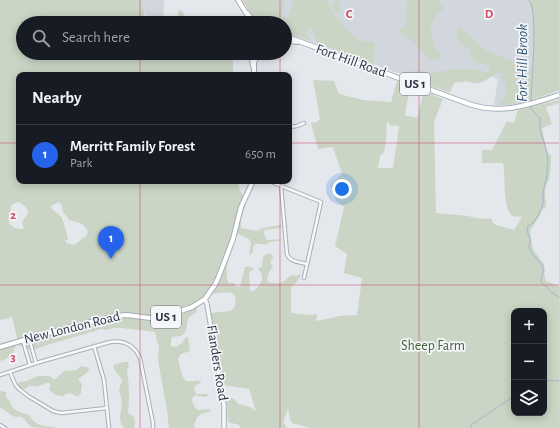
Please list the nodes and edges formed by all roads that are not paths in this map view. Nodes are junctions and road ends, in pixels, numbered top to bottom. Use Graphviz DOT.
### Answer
graph roads {
  1 [pos="238,0"];
  2 [pos="249,16"];
  3 [pos="292,38"];
  4 [pos="292,41"];
  5 [pos="303,43"];
  6 [pos="252,60"];
  7 [pos="255,60"];
  8 [pos="254,72"];
  9 [pos="254,72"];
  10 [pos="559,95"];
  11 [pos="304,123"];
  12 [pos="292,126"];
  13 [pos="252,184"];
  14 [pos="276,184"];
  15 [pos="281,186"];
  16 [pos="307,264"];
  17 [pos="304,278"];
  18 [pos="205,299"];
  19 [pos="29,338"];
  20 [pos="23,340"];
  21 [pos="94,346"];
  22 [pos="0,347"];
  23 [pos="36,363"];
  24 [pos="30,365"];
  25 [pos="10,372"];
  26 [pos="0,375"];
  27 [pos="106,408"];
  28 [pos="0,425"];
  29 [pos="5,428"];
  30 [pos="109,428"];
  31 [pos="153,428"];
  32 [pos="224,428"];
  1 -- 2 [label="main road"];
  3 -- 5 [label="main road, Fort Hill Road / US 1"];
  4 -- 5 [label="main road, Fort Hill Road / US 1"];
  5 -- 10 [label="main road, Fort Hill Road / US 1"];
  6 -- 8 [label="main road"];
  7 -- 9 [label="main road"];
  11 -- 12 [label="street"];
  13 -- 18 [label="main road, New London Road / US 1"];
  14 -- 15 [label="street"];
  15 -- 16 [label="street"];
  15 -- 16 [label="street"];
  16 -- 17 [label="street"];
  18 -- 19 [label="main road, New London Road / US 1"];
  18 -- 32 [label="street, Flanders Road"];
  19 -- 20 [label="main road, New London Road / US 1"];
  19 -- 23 [label="street"];
  20 -- 22 [label="main road, New London Road / US 1"];
  20 -- 24 [label="street"];
  21 -- 23 [label="street"];
  21 -- 27 [label="street"];
  21 -- 31 [label="street"];
  23 -- 24 [label="street"];
  24 -- 25 [label="street"];
  25 -- 26 [label="street"];
  25 -- 27 [label="street"];
  27 -- 30 [label="street"];
  28 -- 29 [label="street"];
}
